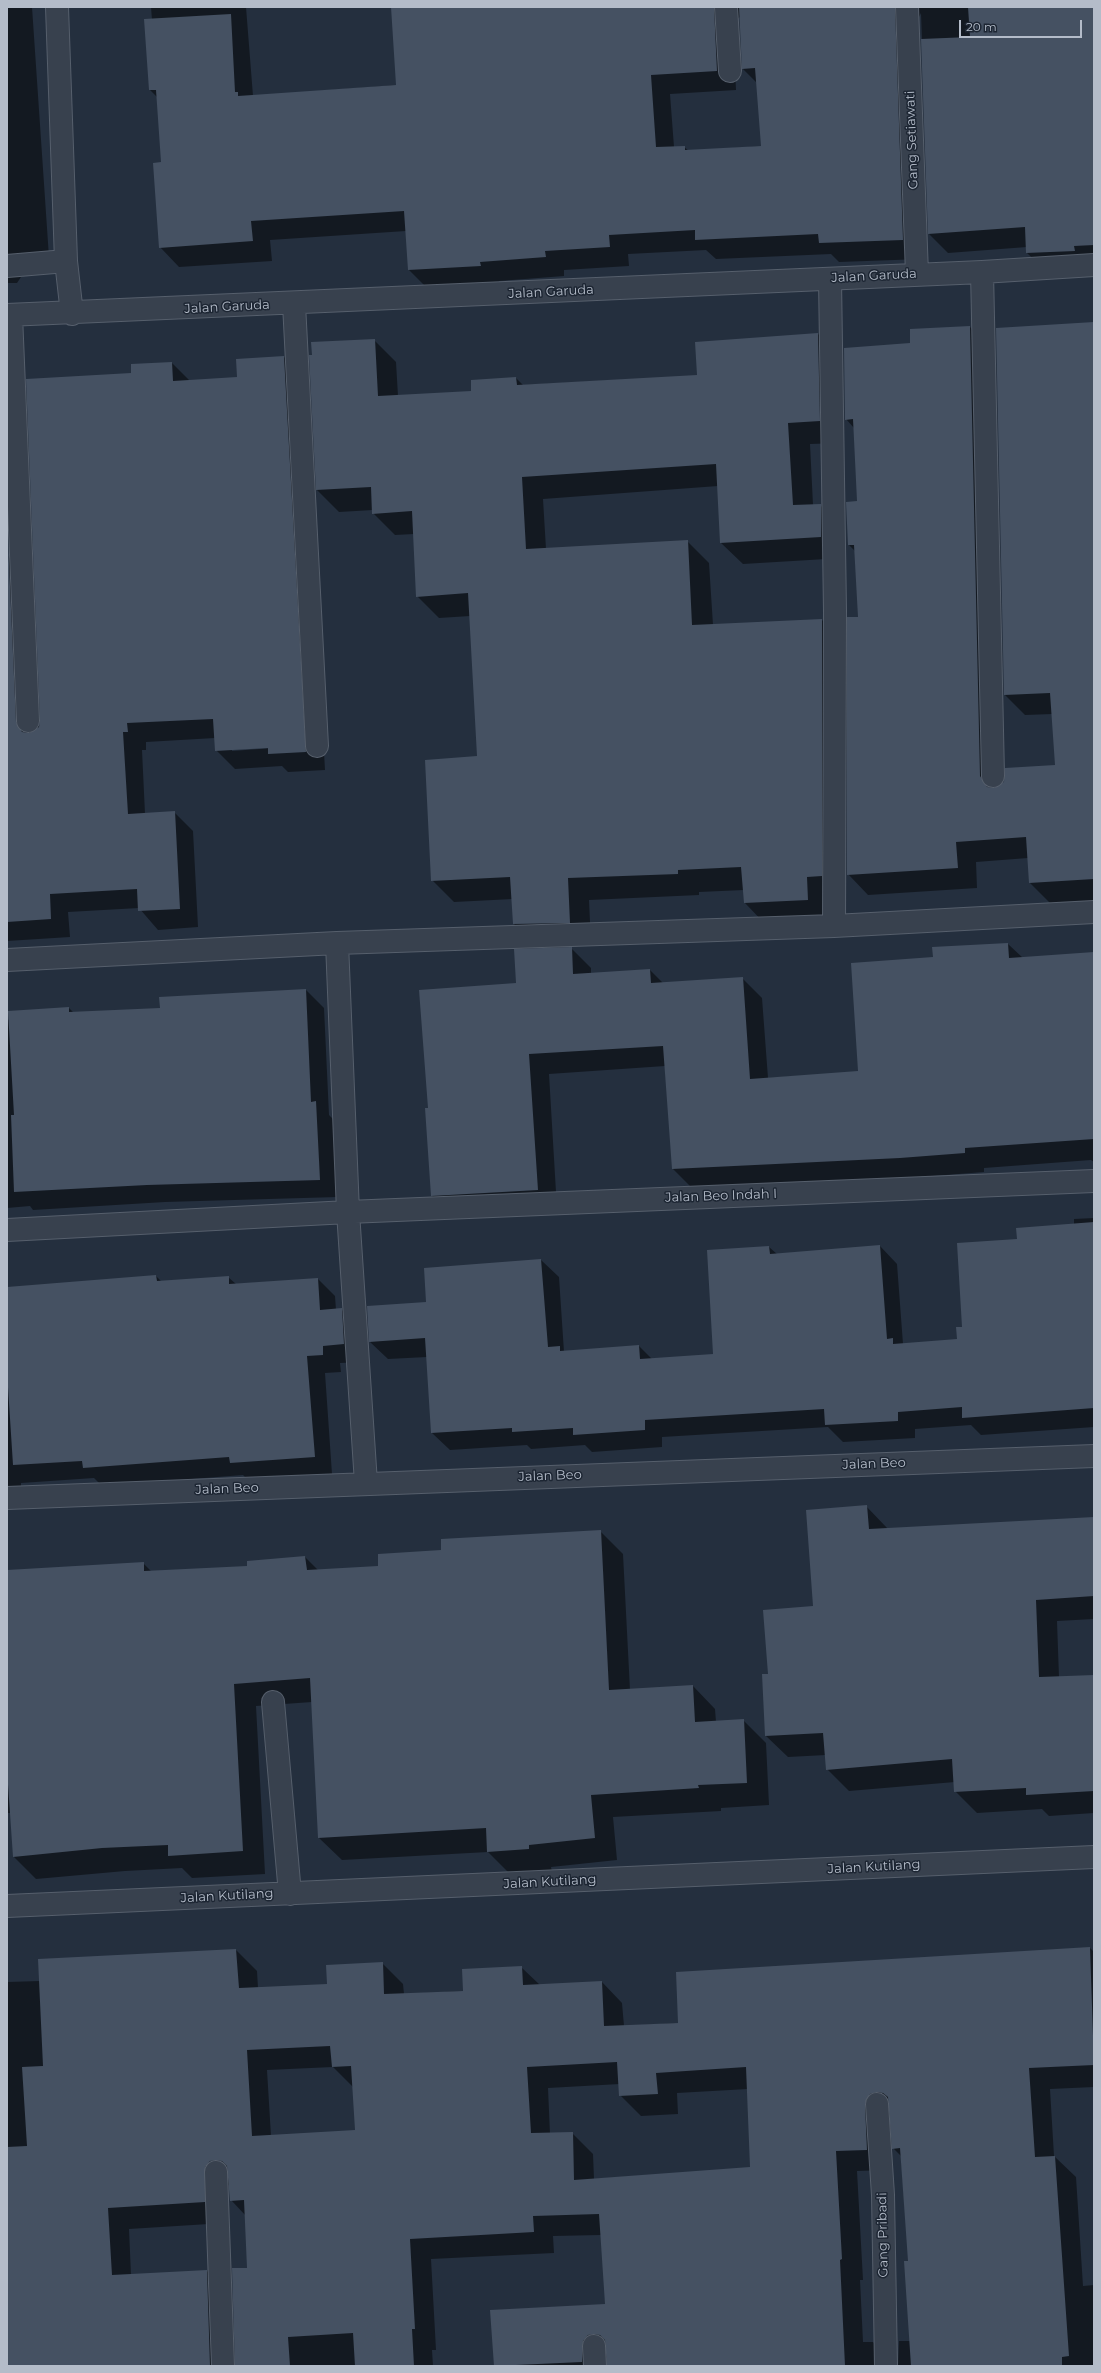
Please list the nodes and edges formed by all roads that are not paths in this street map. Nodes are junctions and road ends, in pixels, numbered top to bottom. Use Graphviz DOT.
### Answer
graph roads {
  1 [pos="57,7"];
  2 [pos="726,7"];
  3 [pos="907,7"];
  4 [pos="730,71"];
  5 [pos="66,261"];
  6 [pos="1094,264"];
  7 [pos="7,266"];
  8 [pos="982,272"];
  9 [pos="917,274"];
  10 [pos="830,279"];
  11 [pos="294,304"];
  12 [pos="72,314"];
  13 [pos="9,315"];
  14 [pos="28,721"];
  15 [pos="317,746"];
  16 [pos="993,776"];
  17 [pos="1094,912"];
  18 [pos="834,926"];
  19 [pos="337,943"];
  20 [pos="7,960"];
  21 [pos="1094,1181"];
  22 [pos="348,1212"];
  23 [pos="7,1230"];
  24 [pos="1094,1456"];
  25 [pos="366,1483"];
  26 [pos="7,1498"];
  27 [pos="273,1702"];
  28 [pos="1094,1857"];
  29 [pos="290,1894"];
  30 [pos="7,1906"];
  31 [pos="877,2104"];
  32 [pos="216,2172"];
  33 [pos="223,2366"];
  34 [pos="886,2366"];
  1 -- 5 [label="street"];
  2 -- 4 [label="street"];
  3 -- 9 [label="street, Gang Setiawati"];
  5 -- 7 [label="street"];
  5 -- 12 [label="street"];
  6 -- 8 [label="street, Jalan Garuda"];
  8 -- 9 [label="street, Jalan Garuda"];
  8 -- 16 [label="street"];
  9 -- 10 [label="street, Jalan Garuda"];
  10 -- 11 [label="street, Jalan Garuda"];
  10 -- 18 [label="street"];
  11 -- 12 [label="street, Jalan Garuda"];
  11 -- 15 [label="street"];
  12 -- 13 [label="street, Jalan Garuda"];
  13 -- 14 [label="street"];
  17 -- 18 [label="street"];
  18 -- 19 [label="street"];
  19 -- 20 [label="street"];
  19 -- 22 [label="street"];
  21 -- 22 [label="street, Jalan Beo Indah I"];
  22 -- 23 [label="street, Jalan Beo Indah I"];
  22 -- 25 [label="street"];
  24 -- 25 [label="street, Jalan Beo"];
  25 -- 26 [label="street, Jalan Beo"];
  27 -- 29 [label="street"];
  28 -- 29 [label="street, Jalan Kutilang"];
  29 -- 30 [label="street, Jalan Kutilang"];
  31 -- 34 [label="street, Gang Pribadi"];
  32 -- 33 [label="street"];
}
